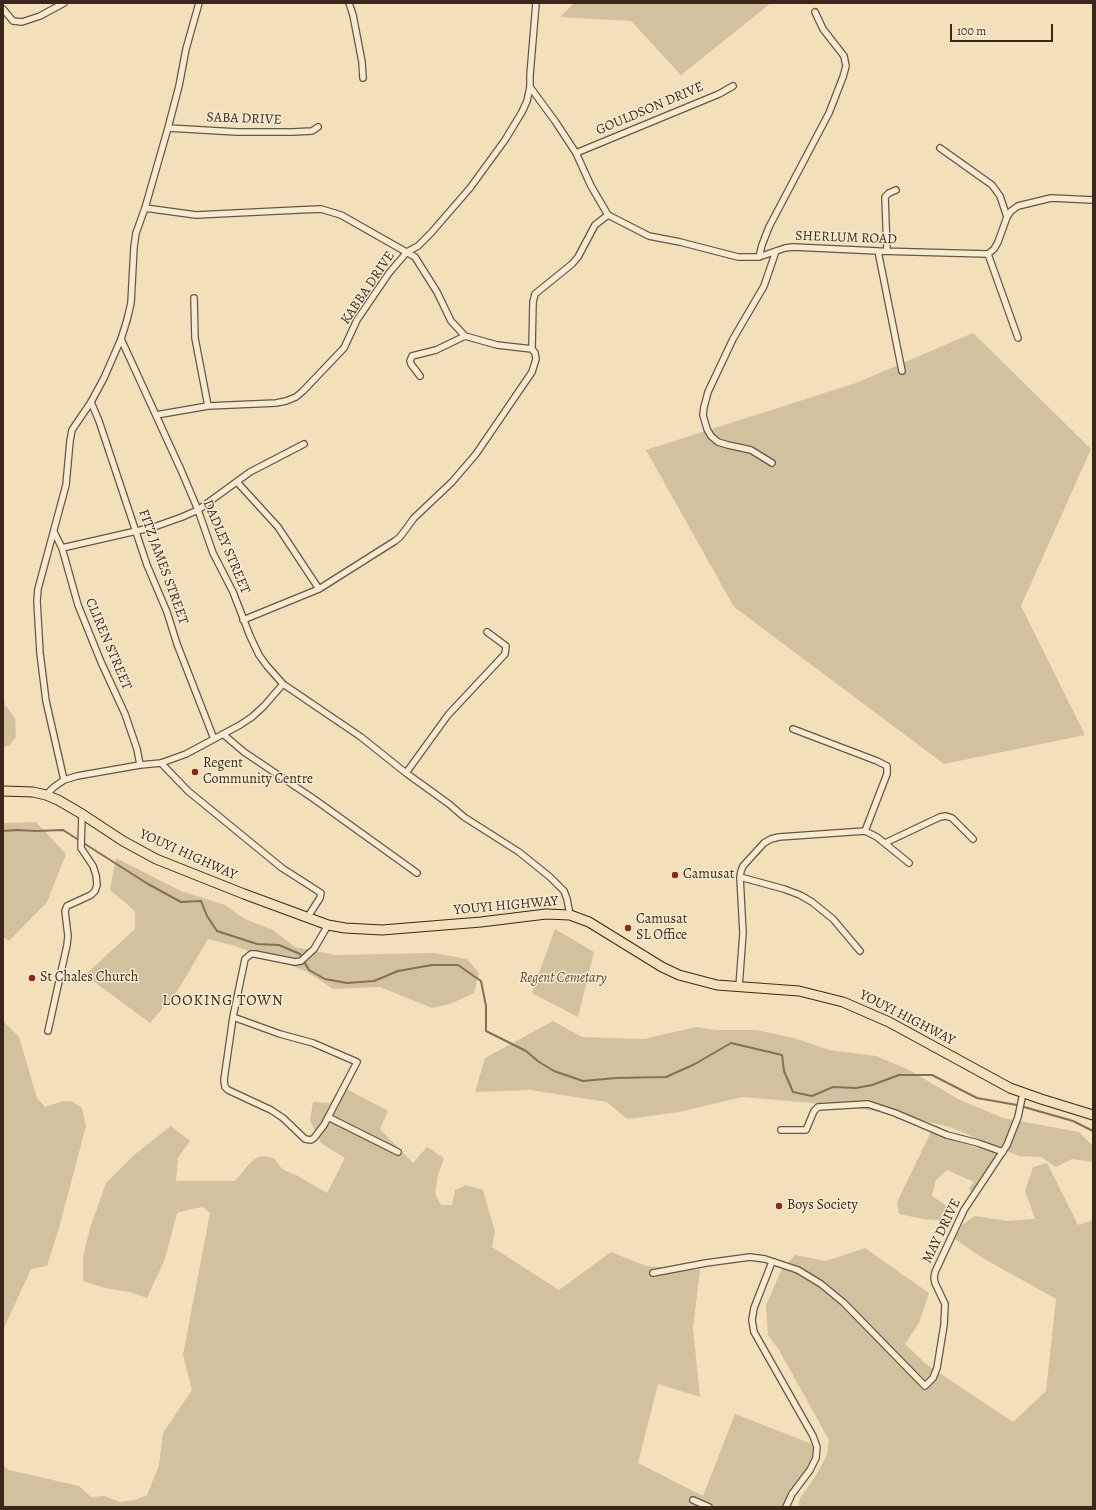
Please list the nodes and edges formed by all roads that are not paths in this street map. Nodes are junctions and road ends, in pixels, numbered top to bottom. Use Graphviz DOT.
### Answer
graph roads {
  1 [pos="64,3"];
  2 [pos="199,3"];
  3 [pos="349,3"];
  4 [pos="536,3"];
  5 [pos="3,9"];
  6 [pos="815,12"];
  7 [pos="363,78"];
  8 [pos="733,86"];
  9 [pos="530,87"];
  10 [pos="318,126"];
  11 [pos="168,128"];
  12 [pos="940,148"];
  13 [pos="576,153"];
  14 [pos="896,190"];
  15 [pos="1093,200"];
  16 [pos="145,208"];
  17 [pos="608,215"];
  18 [pos="1007,217"];
  19 [pos="776,251"];
  20 [pos="887,251"];
  21 [pos="407,252"];
  22 [pos="878,252"];
  23 [pos="988,254"];
  24 [pos="759,257"];
  25 [pos="194,298"];
  26 [pos="465,336"];
  27 [pos="1018,338"];
  28 [pos="121,339"];
  29 [pos="532,349"];
  30 [pos="902,371"];
  31 [pos="420,376"];
  32 [pos="91,402"];
  33 [pos="208,406"];
  34 [pos="156,415"];
  35 [pos="304,444"];
  36 [pos="772,463"];
  37 [pos="237,482"];
  38 [pos="198,510"];
  39 [pos="136,531"];
  40 [pos="54,532"];
  41 [pos="62,548"];
  42 [pos="319,589"];
  43 [pos="243,620"];
  44 [pos="487,632"];
  45 [pos="283,684"];
  46 [pos="793,729"];
  47 [pos="223,734"];
  48 [pos="214,739"];
  49 [pos="161,763"];
  50 [pos="140,765"];
  51 [pos="406,773"];
  52 [pos="64,780"];
  53 [pos="3,791"];
  54 [pos="46,795"];
  55 [pos="82,814"];
  56 [pos="865,831"];
  57 [pos="973,839"];
  58 [pos="885,843"];
  59 [pos="909,863"];
  60 [pos="417,872"];
  61 [pos="740,877"];
  62 [pos="570,915"];
  63 [pos="307,918"];
  64 [pos="328,925"];
  65 [pos="860,951"];
  66 [pos="739,987"];
  67 [pos="233,1017"];
  68 [pos="48,1032"];
  69 [pos="1022,1098"];
  70 [pos="1093,1115"];
  71 [pos="328,1117"];
  72 [pos="781,1130"];
  73 [pos="398,1152"];
  74 [pos="1003,1152"];
  75 [pos="772,1262"];
  76 [pos="653,1273"];
  77 [pos="693,1500"];
  78 [pos="709,1507"];
  79 [pos="786,1507"];
  1 -- 5 [label="street"];
  2 -- 11 [label="street"];
  3 -- 7 [label="street"];
  4 -- 9 [label="street, KABBA DRIVE"];
  6 -- 24 [label="street"];
  8 -- 13 [label="street, GOULDSON DRIVE"];
  9 -- 13 [label="street"];
  9 -- 21 [label="street, KABBA DRIVE"];
  10 -- 11 [label="street, SABA DRIVE"];
  11 -- 16 [label="street"];
  12 -- 18 [label="street"];
  13 -- 17 [label="street"];
  14 -- 20 [label="street"];
  15 -- 18 [label="street"];
  16 -- 21 [label="street"];
  16 -- 28 [label="street"];
  17 -- 24 [label="street, SHERLUM ROAD"];
  17 -- 29 [label="street"];
  18 -- 23 [label="street"];
  19 -- 22 [label="street, SHERLUM ROAD"];
  19 -- 24 [label="street, SHERLUM ROAD"];
  19 -- 36 [label="street"];
  20 -- 22 [label="street, SHERLUM ROAD"];
  20 -- 23 [label="street, SHERLUM ROAD"];
  21 -- 26 [label="street"];
  21 -- 33 [label="street, KABBA DRIVE"];
  22 -- 30 [label="street"];
  23 -- 27 [label="street"];
  25 -- 33 [label="street"];
  26 -- 29 [label="street"];
  26 -- 31 [label="street"];
  28 -- 32 [label="street"];
  28 -- 34 [label="street, DADLEY STREET"];
  29 -- 42 [label="street"];
  32 -- 39 [label="street, FITZ JAMES STREET"];
  32 -- 40 [label="street"];
  33 -- 34 [label="street, KABBA DRIVE"];
  34 -- 38 [label="street, DADLEY STREET"];
  35 -- 37 [label="street"];
  37 -- 38 [label="street"];
  37 -- 42 [label="street"];
  38 -- 39 [label="street"];
  38 -- 43 [label="street, DADLEY STREET"];
  39 -- 41 [label="street"];
  39 -- 48 [label="street, FITZ JAMES STREET"];
  40 -- 41 [label="street, CLIREN STREET"];
  40 -- 52 [label="street"];
  41 -- 50 [label="street, CLIREN STREET"];
  42 -- 43 [label="street"];
  43 -- 45 [label="street, DADLEY STREET"];
  44 -- 51 [label="street"];
  45 -- 47 [label="street"];
  45 -- 51 [label="street, DADLEY STREET"];
  46 -- 56 [label="street"];
  47 -- 48 [label="street"];
  47 -- 60 [label="street"];
  48 -- 49 [label="street"];
  49 -- 50 [label="street"];
  49 -- 63 [label="street"];
  50 -- 52 [label="street"];
  51 -- 62 [label="street, DADLEY STREET"];
  52 -- 54 [label="street"];
  53 -- 54 [label="main road, YOUYI HIGHWAY"];
  54 -- 55 [label="main road, YOUYI HIGHWAY"];
  55 -- 63 [label="main road, YOUYI HIGHWAY"];
  55 -- 68 [label="street"];
  56 -- 58 [label="street"];
  56 -- 61 [label="street"];
  57 -- 58 [label="street"];
  58 -- 59 [label="street"];
  61 -- 65 [label="street"];
  61 -- 66 [label="street"];
  62 -- 64 [label="main road, YOUYI HIGHWAY"];
  62 -- 66 [label="main road, YOUYI HIGHWAY"];
  63 -- 64 [label="main road, YOUYI HIGHWAY"];
  64 -- 67 [label="street"];
  66 -- 69 [label="main road, YOUYI HIGHWAY"];
  67 -- 71 [label="street"];
  67 -- 71 [label="street"];
  69 -- 70 [label="main road, YOUYI HIGHWAY"];
  69 -- 74 [label="street, MAY DRIVE"];
  71 -- 73 [label="street"];
  72 -- 74 [label="street"];
  74 -- 75 [label="street, MAY DRIVE"];
  75 -- 76 [label="street"];
  75 -- 79 [label="street"];
  77 -- 78 [label="street"];
}
